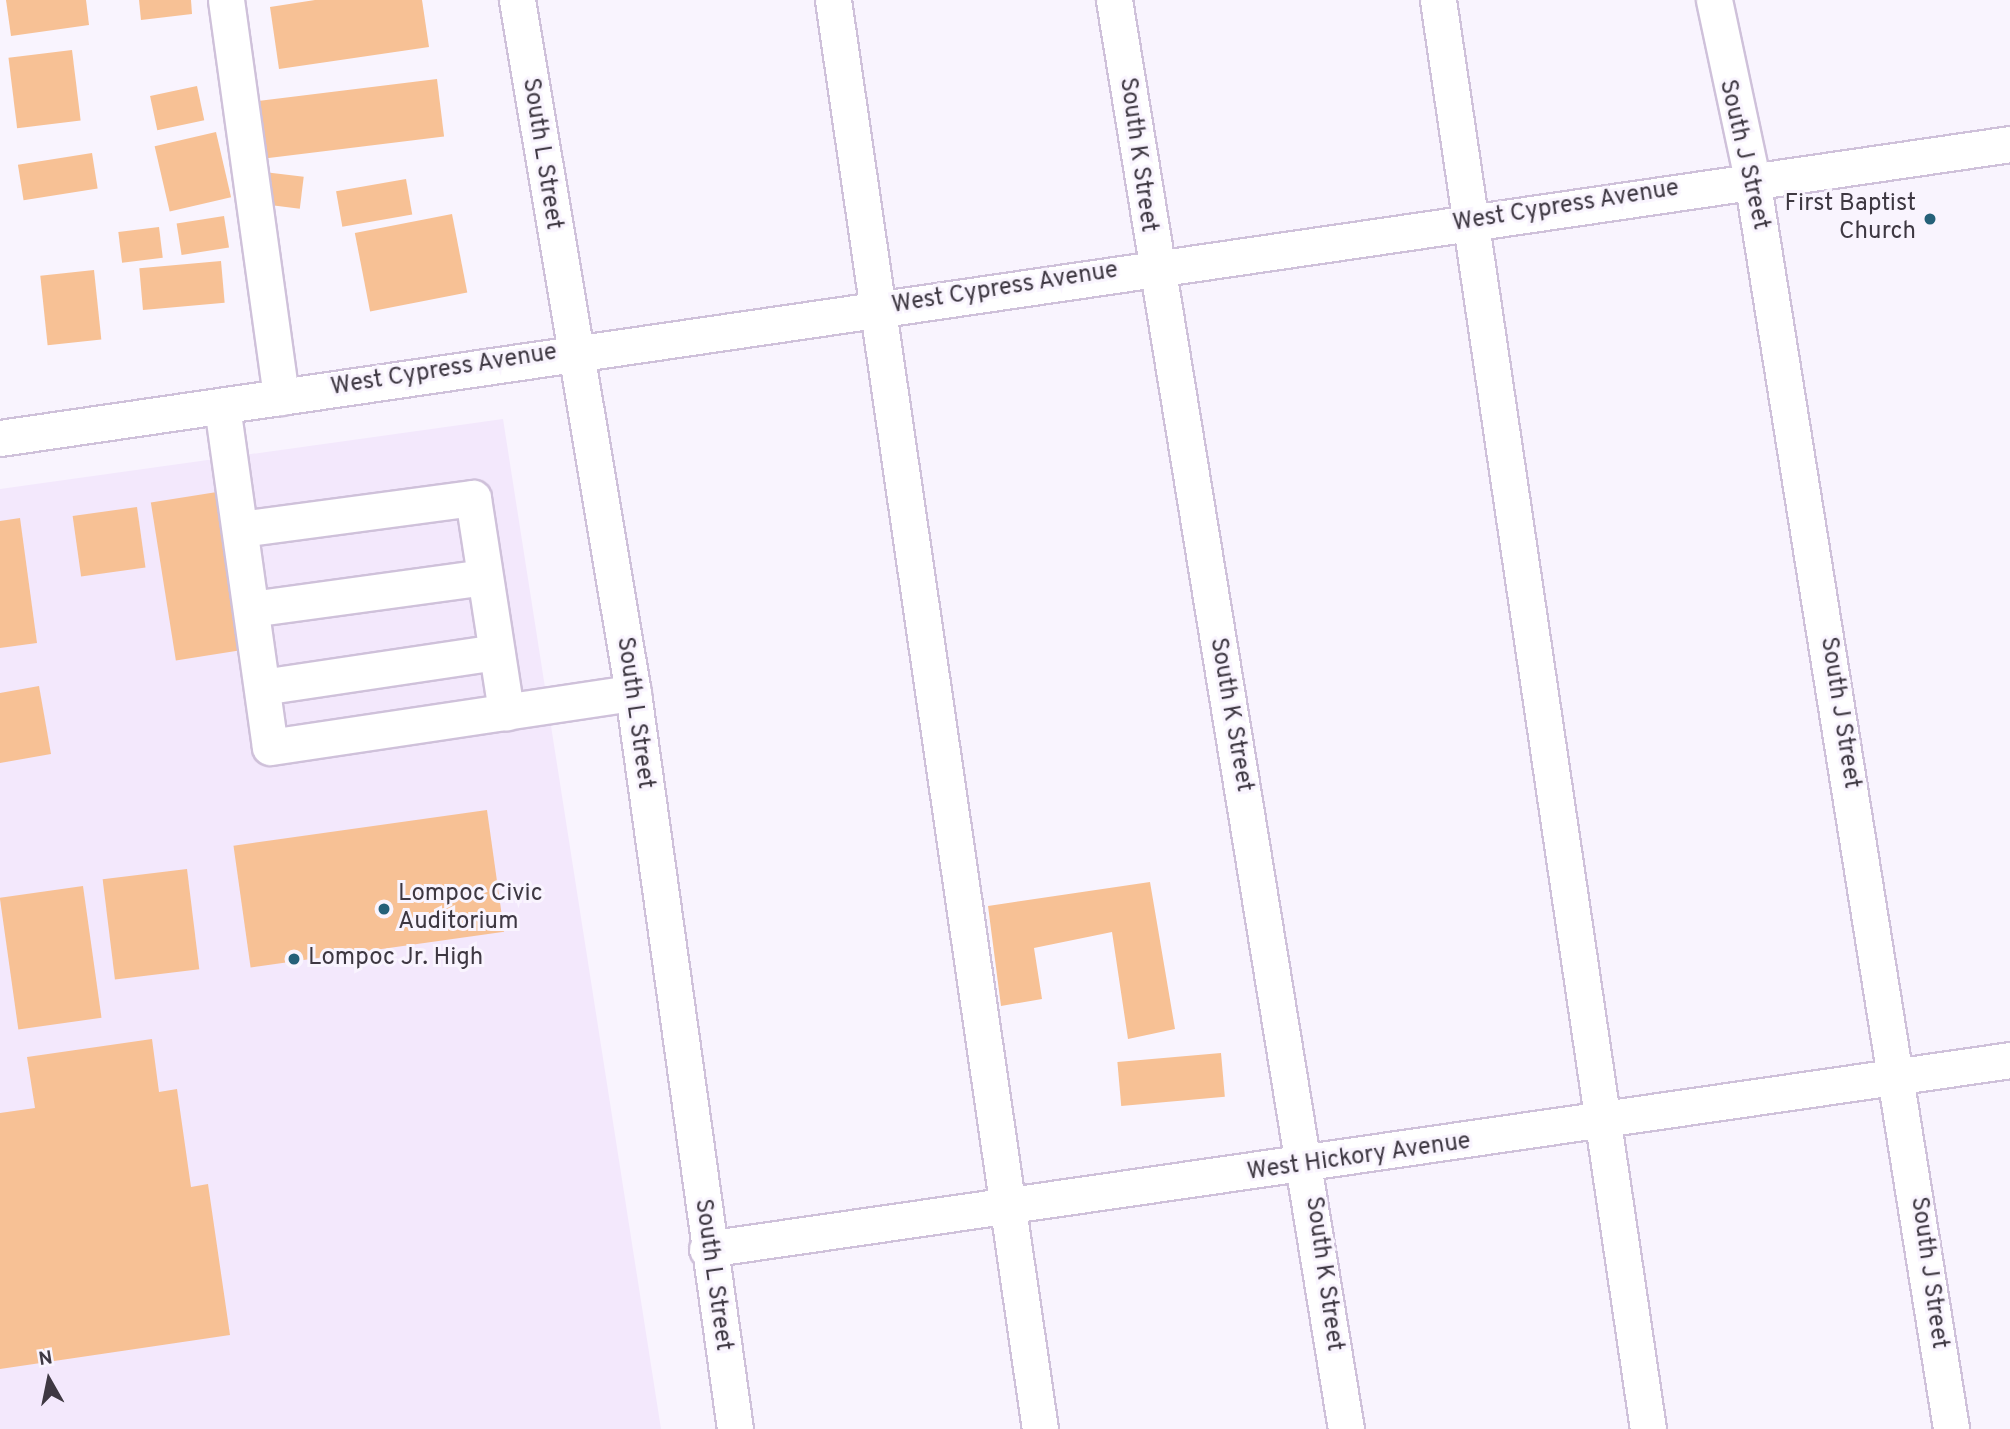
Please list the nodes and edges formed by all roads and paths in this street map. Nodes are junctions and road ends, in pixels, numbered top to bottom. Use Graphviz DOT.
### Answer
graph roads {
  1 [pos="226,0"];
  2 [pos="517,0"];
  3 [pos="833,0"];
  4 [pos="1114,0"];
  5 [pos="1437,0"];
  6 [pos="1714,0"];
  7 [pos="2010,144"];
  8 [pos="1752,179"];
  9 [pos="1470,222"];
  10 [pos="1154,265"];
  11 [pos="874,310"];
  12 [pos="573,350"];
  13 [pos="281,397"];
  14 [pos="222,406"];
  15 [pos="0,438"];
  16 [pos="240,529"];
  17 [pos="484,577"];
  18 [pos="251,609"];
  19 [pos="496,652"];
  20 [pos="262,687"];
  21 [pos="633,694"];
  22 [pos="506,712"];
  23 [pos="2010,1060"];
  24 [pos="1898,1075"];
  25 [pos="1602,1123"];
  26 [pos="1307,1165"];
  27 [pos="1007,1207"];
  28 [pos="707,1249"];
  29 [pos="735,1429"];
  30 [pos="1040,1429"];
  31 [pos="1346,1429"];
  32 [pos="1648,1429"];
  33 [pos="1951,1429"];
  1 -- 13 [label="street"];
  2 -- 12 [label="street, South L Street"];
  3 -- 11 [label="street"];
  4 -- 10 [label="street, South K Street"];
  5 -- 9 [label="street"];
  6 -- 8 [label="street, South J Street"];
  7 -- 8 [label="street, West Cypress Avenue"];
  8 -- 9 [label="street, West Cypress Avenue"];
  8 -- 24 [label="street, South J Street"];
  9 -- 10 [label="street, West Cypress Avenue"];
  9 -- 25 [label="street"];
  10 -- 11 [label="street, West Cypress Avenue"];
  10 -- 26 [label="street, South K Street"];
  11 -- 12 [label="street, West Cypress Avenue"];
  11 -- 27 [label="street"];
  12 -- 13 [label="street, West Cypress Avenue"];
  12 -- 21 [label="street, South L Street"];
  13 -- 14 [label="street, West Cypress Avenue"];
  14 -- 15 [label="street, West Cypress Avenue"];
  14 -- 16 [label="street"];
  16 -- 17 [label="street"];
  16 -- 18 [label="street"];
  17 -- 18 [label="street"];
  17 -- 19 [label="street"];
  18 -- 20 [label="street"];
  19 -- 20 [label="street"];
  19 -- 22 [label="street"];
  20 -- 22 [label="street"];
  21 -- 22 [label="street"];
  21 -- 28 [label="street, South L Street"];
  23 -- 24 [label="street, West Hickory Avenue"];
  24 -- 25 [label="street, West Hickory Avenue"];
  24 -- 33 [label="street, South J Street"];
  25 -- 26 [label="street, West Hickory Avenue"];
  25 -- 32 [label="street"];
  26 -- 27 [label="street, West Hickory Avenue"];
  26 -- 31 [label="street, South K Street"];
  27 -- 28 [label="street, West Hickory Avenue"];
  27 -- 30 [label="street"];
  28 -- 29 [label="street, South L Street"];
}
